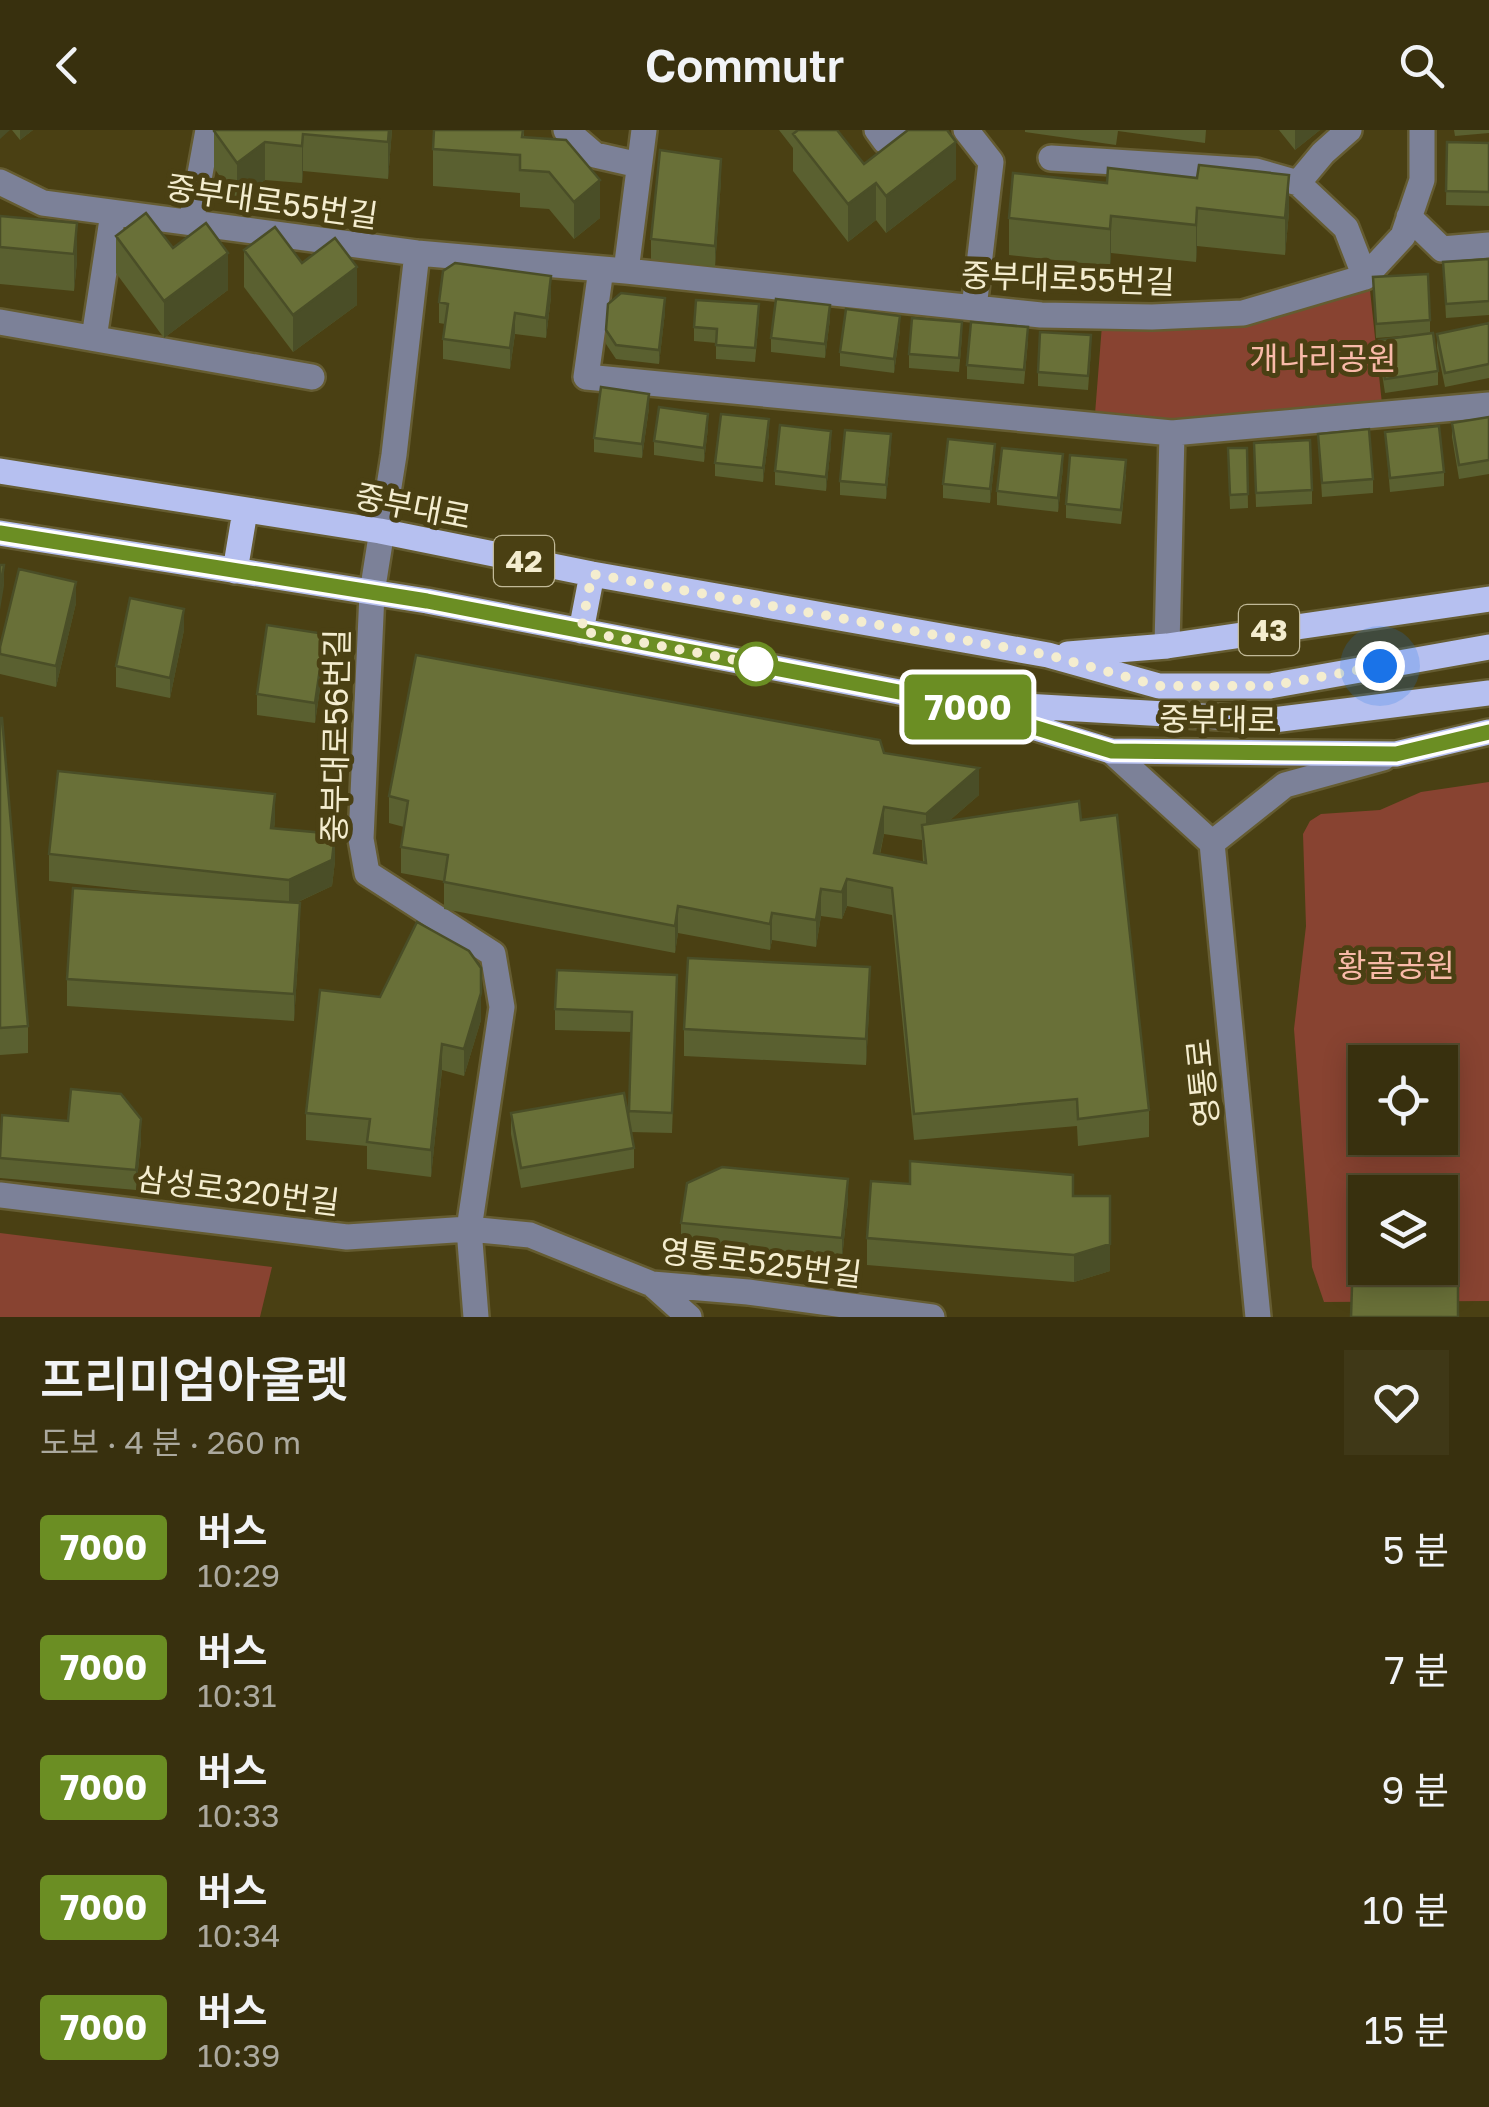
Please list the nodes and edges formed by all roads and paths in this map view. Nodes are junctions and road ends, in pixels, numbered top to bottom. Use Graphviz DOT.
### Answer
graph roads {
  1 [pos="208,130"];
  2 [pos="566,130"];
  3 [pos="644,130"];
  4 [pos="877,130"];
  5 [pos="898,130"];
  6 [pos="966,130"];
  7 [pos="1349,130"];
  8 [pos="1422,130"];
  9 [pos="1051,158"];
  10 [pos="639,165"];
  11 [pos="0,182"];
  12 [pos="1298,183"];
  13 [pos="114,213"];
  14 [pos="1409,217"];
  15 [pos="191,222"];
  16 [pos="1489,245"];
  17 [pos="417,253"];
  18 [pos="613,270"];
  19 [pos="1365,277"];
  20 [pos="974,308"];
  21 [pos="0,322"];
  22 [pos="94,338"];
  23 [pos="312,377"];
  24 [pos="1489,405"];
  25 [pos="1172,432"];
  26 [pos="0,471"];
  27 [pos="246,511"];
  28 [pos="380,531"];
  29 [pos="0,532"];
  30 [pos="235,571"];
  31 [pos="592,574"];
  32 [pos="372,593"];
  33 [pos="1489,599"];
  34 [pos="581,631"];
  35 [pos="1167,646"];
  36 [pos="1489,647"];
  37 [pos="1048,655"];
  38 [pos="1489,693"];
  39 [pos="951,702"];
  40 [pos="1489,732"];
  41 [pos="1112,751"];
  42 [pos="1396,754"];
  43 [pos="1212,842"];
  44 [pos="0,1195"];
  45 [pos="470,1229"];
  46 [pos="652,1284"];
  47 [pos="476,1317"];
  48 [pos="689,1317"];
  49 [pos="932,1317"];
  50 [pos="1258,1317"];
  1 -- 15 [label="street"];
  2 -- 10 [label="street"];
  3 -- 10 [label="street"];
  4 -- 5 [label="street"];
  6 -- 20 [label="street"];
  7 -- 12 [label="street"];
  8 -- 14 [label="street"];
  9 -- 12 [label="street"];
  10 -- 18 [label="street"];
  11 -- 13 [label="street, 중부대로55번길"];
  12 -- 19 [label="street"];
  13 -- 15 [label="street, 중부대로55번길"];
  13 -- 22 [label="street"];
  14 -- 16 [label="street"];
  14 -- 19 [label="street"];
  15 -- 17 [label="street, 중부대로55번길"];
  17 -- 18 [label="street, 중부대로55번길"];
  17 -- 28 [label="street"];
  18 -- 20 [label="street, 중부대로55번길"];
  18 -- 25 [label="street"];
  19 -- 20 [label="street, 중부대로55번길"];
  21 -- 22 [label="street"];
  22 -- 23 [label="street"];
  24 -- 25 [label="street"];
  25 -- 35 [label="street"];
  26 -- 27 [label="main road, 중부대로 / 42"];
  27 -- 28 [label="main road, 중부대로 / 42"];
  27 -- 30 [label="main road"];
  28 -- 31 [label="main road, 중부대로 / 42"];
  28 -- 32 [label="street"];
  29 -- 30 [label="main road, 중부대로 / 42"];
  30 -- 32 [label="main road, 중부대로 / 42"];
  31 -- 34 [label="main road"];
  31 -- 37 [label="main road, 중부대로 / 42"];
  32 -- 34 [label="main road, 중부대로 / 42"];
  32 -- 45 [label="street, 중부대로56번길"];
  33 -- 35 [label="main road, 중부대로 / 43"];
  34 -- 39 [label="main road, 중부대로 / 42"];
  35 -- 37 [label="main road, 중부대로 / 43"];
  36 -- 37 [label="main road, 중부대로 / 42"];
  38 -- 39 [label="main road, 중부대로 / 42"];
  39 -- 41 [label="main road, 중부대로"];
  40 -- 42 [label="main road, 중부대로"];
  41 -- 42 [label="main road, 중부대로"];
  41 -- 43 [label="street"];
  42 -- 43 [label="street"];
  43 -- 50 [label="street, 영통로"];
  44 -- 45 [label="street, 삼성로320번길"];
  45 -- 46 [label="street, 영통로525번길"];
  45 -- 47 [label="street"];
  46 -- 48 [label="street"];
  46 -- 49 [label="street, 영통로525번길"];
}
